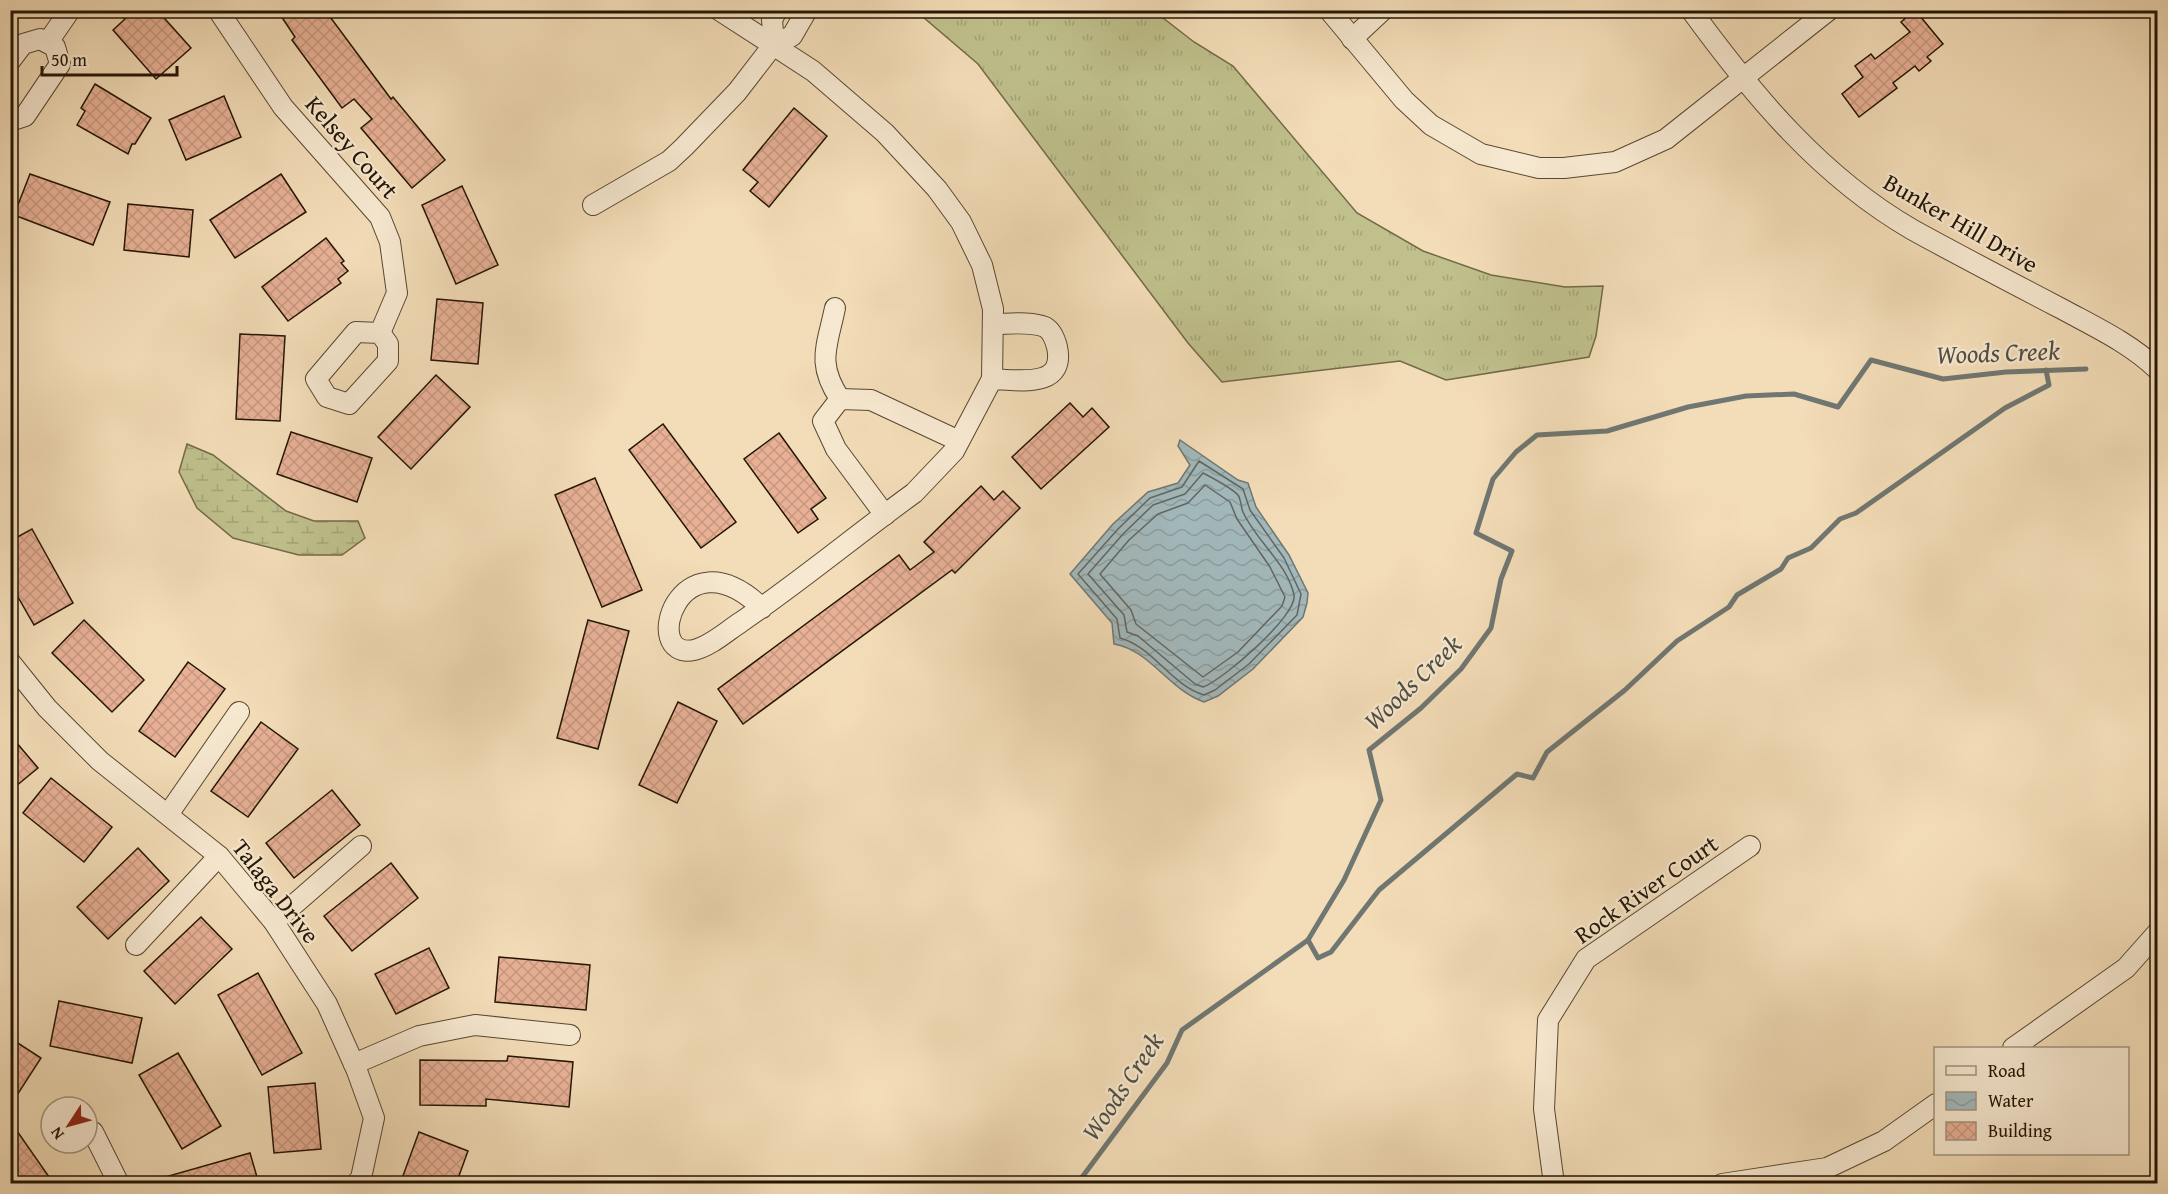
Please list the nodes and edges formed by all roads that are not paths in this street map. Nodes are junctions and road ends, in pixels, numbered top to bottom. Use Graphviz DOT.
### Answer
graph roads {
  1 [pos="70,10"];
  2 [pos="218,10"];
  3 [pos="720,10"];
  4 [pos="777,10"];
  5 [pos="807,10"];
  6 [pos="1329,10"];
  7 [pos="1383,10"];
  8 [pos="1691,10"];
  9 [pos="1829,10"];
  10 [pos="1352,39"];
  11 [pos="48,42"];
  12 [pos="774,44"];
  13 [pos="10,61"];
  14 [pos="1741,79"];
  15 [pos="10,121"];
  16 [pos="593,205"];
  17 [pos="835,308"];
  18 [pos="993,324"];
  19 [pos="380,333"];
  20 [pos="2157,370"];
  21 [pos="992,379"];
  22 [pos="840,399"];
  23 [pos="959,441"];
  24 [pos="885,515"];
  25 [pos="762,608"];
  26 [pos="10,662"];
  27 [pos="239,712"];
  28 [pos="169,813"];
  29 [pos="361,846"];
  30 [pos="1750,846"];
  31 [pos="219,856"];
  32 [pos="274,922"];
  33 [pos="2157,932"];
  34 [pos="136,945"];
  35 [pos="570,1035"];
  36 [pos="2014,1047"];
  37 [pos="354,1064"];
  38 [pos="1934,1105"];
  39 [pos="99,1144"];
  40 [pos="119,1184"];
  41 [pos="356,1184"];
  42 [pos="1554,1184"];
  43 [pos="1722,1184"];
  1 -- 11 [label="street"];
  2 -- 19 [label="street, Kelsey Court"];
  3 -- 12 [label="street"];
  4 -- 12 [label="street"];
  5 -- 12 [label="street"];
  6 -- 10 [label="street"];
  7 -- 10 [label="street"];
  8 -- 14 [label="street, Bunker Hill Drive"];
  9 -- 14 [label="street"];
  10 -- 14 [label="street"];
  11 -- 13 [label="street"];
  11 -- 15 [label="street"];
  12 -- 16 [label="street"];
  12 -- 18 [label="street"];
  14 -- 20 [label="street, Bunker Hill Drive"];
  17 -- 22 [label="street"];
  18 -- 21 [label="street"];
  18 -- 21 [label="street"];
  21 -- 23 [label="street"];
  22 -- 23 [label="street"];
  22 -- 24 [label="street"];
  23 -- 24 [label="street"];
  24 -- 25 [label="street"];
  25 -- 25 [label="street"];
  26 -- 28 [label="street, Talaga Drive"];
  27 -- 28 [label="street"];
  28 -- 31 [label="street, Talaga Drive"];
  29 -- 32 [label="street"];
  30 -- 42 [label="street, Rock River Court"];
  31 -- 32 [label="street, Talaga Drive"];
  31 -- 34 [label="street"];
  32 -- 37 [label="street, Talaga Drive"];
  33 -- 36 [label="street"];
  35 -- 37 [label="street"];
  37 -- 41 [label="street, Talaga Drive"];
  38 -- 43 [label="street"];
  39 -- 40 [label="street"];
}
